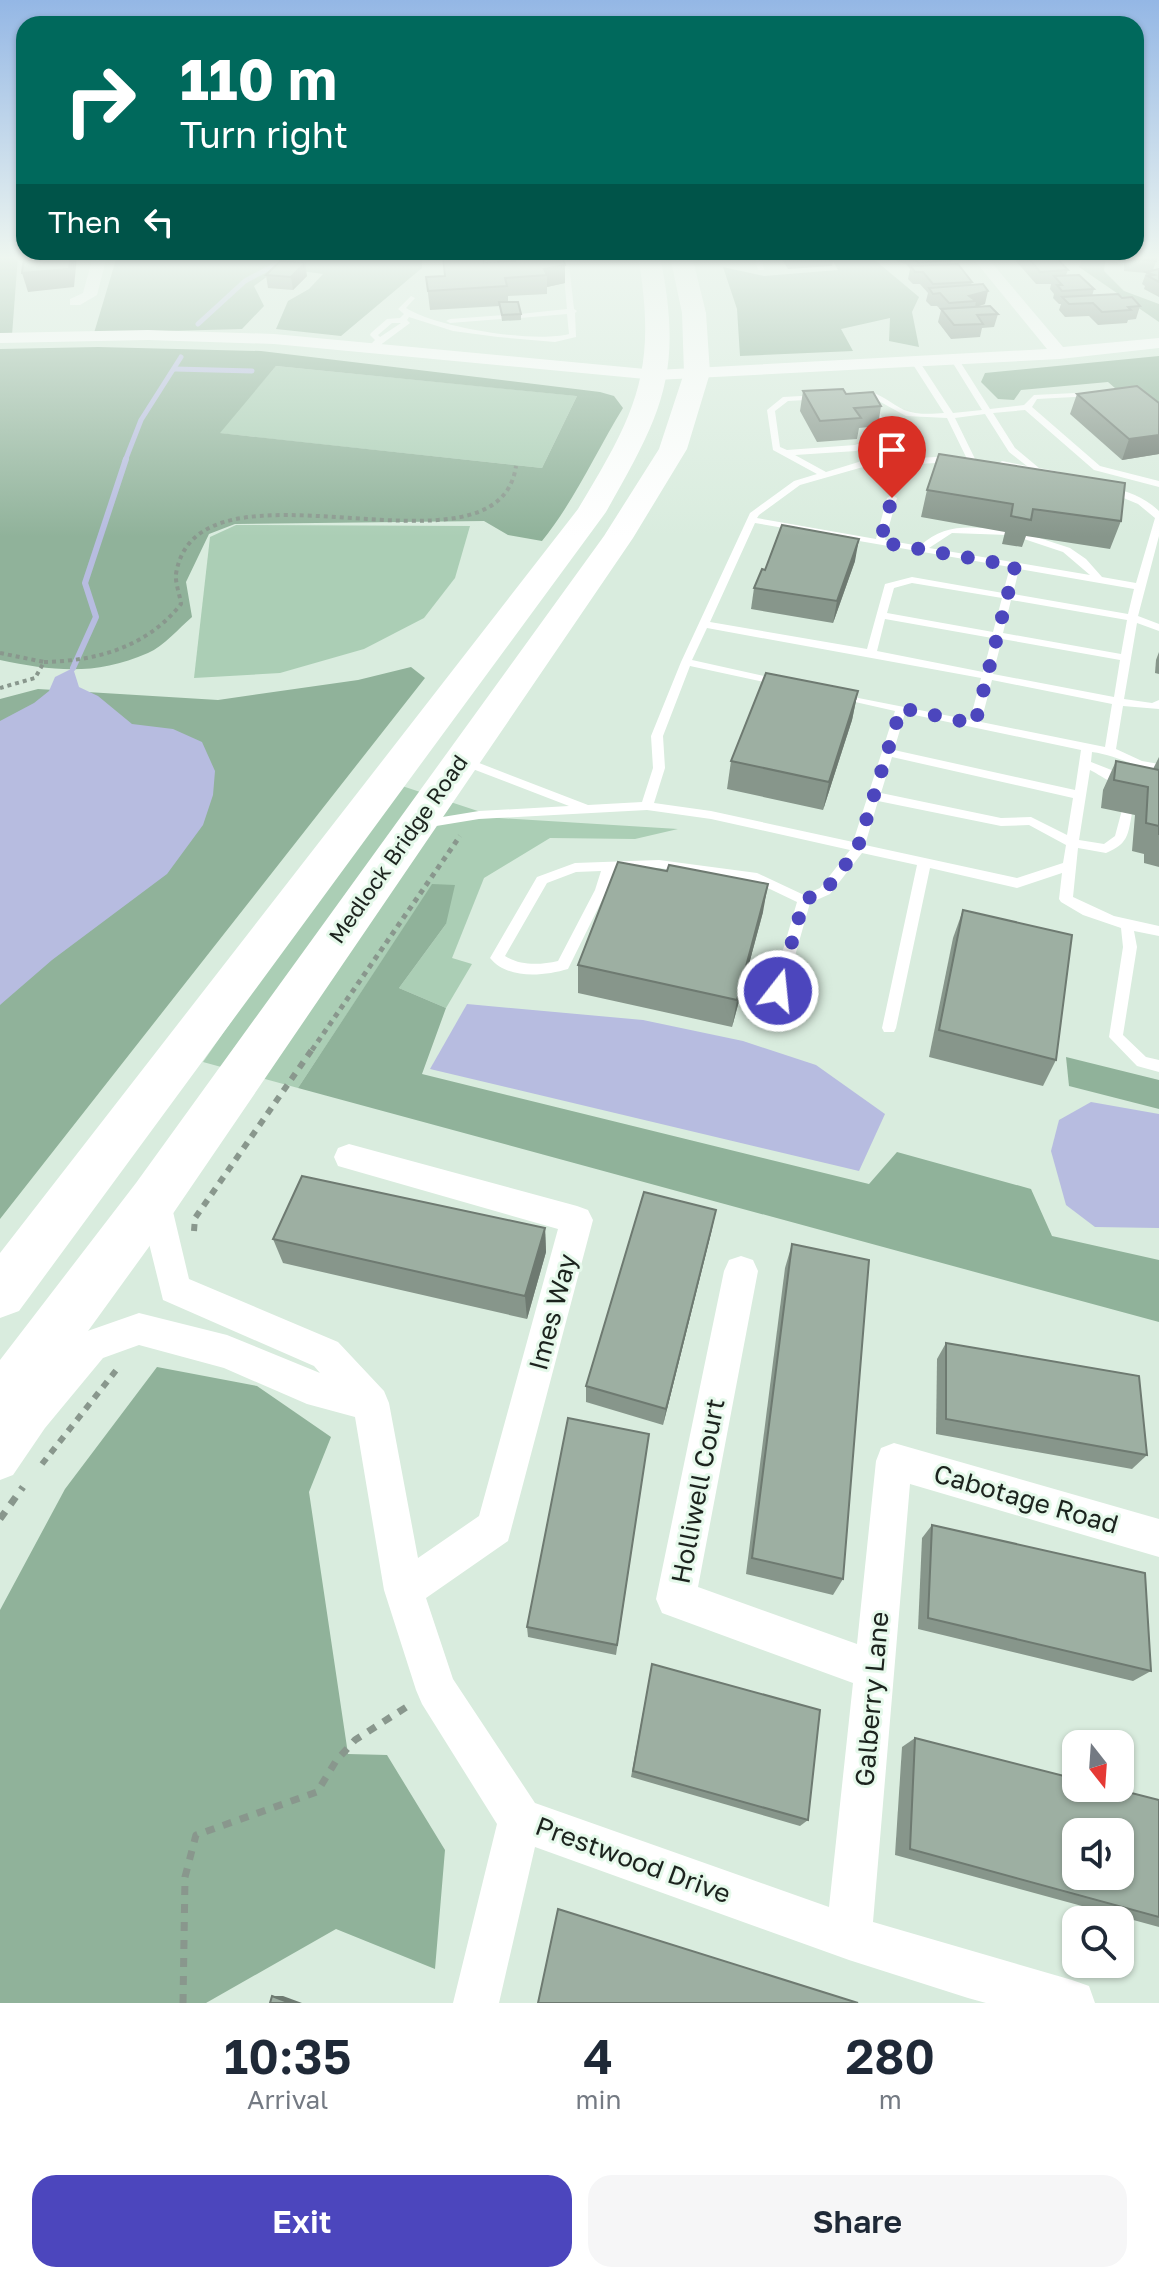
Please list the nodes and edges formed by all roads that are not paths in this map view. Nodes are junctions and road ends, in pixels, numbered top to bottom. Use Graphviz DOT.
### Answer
graph roads {
  1 [pos="432,349"];
  2 [pos="657,349"];
  3 [pos="696,349"];
  4 [pos="1056,349"];
  5 [pos="1101,349"];
  6 [pos="1060,354"];
  7 [pos="955,360"];
  8 [pos="916,363"];
  9 [pos="697,373"];
  10 [pos="656,375"];
  11 [pos="1106,393"];
  12 [pos="831,397"];
  13 [pos="1027,407"];
  14 [pos="986,410"];
  15 [pos="950,415"];
  16 [pos="787,453"];
  17 [pos="972,461"];
  18 [pos="1035,468"];
  19 [pos="825,475"];
  20 [pos="1159,475"];
  21 [pos="1063,476"];
  22 [pos="1143,480"];
  23 [pos="1091,484"];
  24 [pos="1159,484"];
  25 [pos="1133,496"];
  26 [pos="892,498"];
  27 [pos="1159,518"];
  28 [pos="752,520"];
  29 [pos="1005,533"];
  30 [pos="1024,536"];
  31 [pos="880,542"];
  32 [pos="922,549"];
  33 [pos="1015,566"];
  34 [pos="1099,580"];
  35 [pos="1144,582"];
  36 [pos="1007,597"];
  37 [pos="880,615"];
  38 [pos="1133,618"];
  39 [pos="704,624"];
  40 [pos="1159,628"];
  41 [pos="997,635"];
  42 [pos="871,653"];
  43 [pos="1126,658"];
  44 [pos="686,662"];
  45 [pos="987,676"];
  46 [pos="794,685"];
  47 [pos="824,692"];
  48 [pos="1120,702"];
  49 [pos="1159,703"];
  50 [pos="901,708"];
  51 [pos="975,724"];
  52 [pos="1087,748"];
  53 [pos="1110,751"];
  54 [pos="888,752"];
  55 [pos="460,760"];
  56 [pos="1085,764"];
  57 [pos="1159,768"];
  58 [pos="1080,795"];
  59 [pos="1128,795"];
  60 [pos="874,796"];
  61 [pos="647,806"];
  62 [pos="591,810"];
  63 [pos="1126,813"];
  64 [pos="414,826"];
  65 [pos="1072,843"];
  66 [pos="857,850"];
  67 [pos="924,864"];
  68 [pos="609,866"];
  69 [pos="1069,866"];
  70 [pos="804,900"];
  71 [pos="1127,925"];
  72 [pos="1159,931"];
  73 [pos="778,991"];
  74 [pos="889,1028"];
  75 [pos="1159,1066"];
  76 [pos="349,1157"];
  77 [pos="154,1199"];
  78 [pos="741,1271"];
  79 [pos="0,1294"];
  80 [pos="371,1403"];
  81 [pos="0,1405"];
  82 [pos="894,1461"];
  83 [pos="0,1462"];
  84 [pos="1159,1538"];
  85 [pos="404,1590"];
  86 [pos="874,1671"];
  87 [pos="520,1820"];
  88 [pos="849,1937"];
  89 [pos="967,1989"];
  90 [pos="476,2003"];
  91 [pos="1072,2003"];
  1 -- 10 [label="street"];
  2 -- 10 [label="highway, Medlock Bridge Road"];
  3 -- 9 [label="highway, Medlock Bridge Road"];
  4 -- 6 [label="street"];
  5 -- 6 [label="street"];
  6 -- 7 [label="street"];
  7 -- 8 [label="street"];
  7 -- 14 [label="lane"];
  8 -- 9 [label="street"];
  8 -- 15 [label="lane"];
  9 -- 10 [label="street"];
  9 -- 55 [label="highway, Medlock Bridge Road"];
  10 -- 79 [label="highway, Medlock Bridge Road"];
  11 -- 13 [label="lane"];
  12 -- 16 [label="lane"];
  13 -- 14 [label="lane"];
  13 -- 22 [label="lane"];
  14 -- 15 [label="lane"];
  14 -- 18 [label="lane"];
  15 -- 16 [label="lane"];
  15 -- 17 [label="lane"];
  16 -- 19 [label="lane"];
  17 -- 18 [label="lane"];
  17 -- 19 [label="lane"];
  18 -- 21 [label="lane"];
  19 -- 28 [label="lane"];
  20 -- 22 [label="lane"];
  22 -- 24 [label="lane"];
  22 -- 25 [label="lane"];
  23 -- 25 [label="lane"];
  25 -- 27 [label="lane"];
  26 -- 31 [label="lane"];
  27 -- 35 [label="lane"];
  28 -- 31 [label="lane"];
  28 -- 39 [label="lane"];
  29 -- 32 [label="lane"];
  30 -- 34 [label="lane"];
  31 -- 32 [label="lane"];
  32 -- 33 [label="lane"];
  33 -- 34 [label="lane"];
  33 -- 36 [label="lane"];
  34 -- 35 [label="lane"];
  35 -- 38 [label="lane"];
  36 -- 37 [label="lane"];
  36 -- 38 [label="lane"];
  36 -- 41 [label="lane"];
  37 -- 41 [label="lane"];
  37 -- 42 [label="lane"];
  38 -- 40 [label="lane"];
  38 -- 43 [label="lane"];
  39 -- 42 [label="lane"];
  39 -- 44 [label="lane"];
  41 -- 43 [label="lane"];
  41 -- 45 [label="lane"];
  42 -- 45 [label="lane"];
  43 -- 48 [label="lane"];
  44 -- 46 [label="lane"];
  44 -- 61 [label="lane"];
  45 -- 48 [label="lane"];
  45 -- 51 [label="lane"];
  47 -- 50 [label="lane"];
  48 -- 49 [label="lane"];
  48 -- 53 [label="lane"];
  50 -- 51 [label="lane"];
  50 -- 54 [label="lane"];
  51 -- 52 [label="lane"];
  52 -- 53 [label="lane"];
  52 -- 56 [label="lane"];
  53 -- 57 [label="lane"];
  54 -- 58 [label="lane"];
  54 -- 60 [label="lane"];
  55 -- 62 [label="lane"];
  55 -- 64 [label="highway, Medlock Bridge Road"];
  56 -- 58 [label="lane"];
  56 -- 59 [label="lane"];
  58 -- 65 [label="lane"];
  60 -- 65 [label="lane"];
  60 -- 66 [label="lane"];
  61 -- 62 [label="lane"];
  61 -- 66 [label="lane"];
  62 -- 64 [label="lane"];
  63 -- 65 [label="lane"];
  64 -- 77 [label="highway, Medlock Bridge Road"];
  65 -- 69 [label="lane"];
  66 -- 67 [label="lane"];
  66 -- 70 [label="lane"];
  67 -- 69 [label="lane"];
  67 -- 74 [label="lane"];
  68 -- 68 [label="lane"];
  68 -- 70 [label="lane"];
  69 -- 71 [label="lane"];
  70 -- 73 [label="lane"];
  71 -- 72 [label="lane"];
  71 -- 75 [label="lane"];
  76 -- 85 [label="street, Imes Way"];
  77 -- 80 [label="street"];
  77 -- 81 [label="highway, Medlock Bridge Road"];
  78 -- 86 [label="street, Holliwell Court"];
  80 -- 83 [label="street"];
  80 -- 85 [label="street, Prestwood Drive"];
  82 -- 84 [label="street, Cabotage Road"];
  82 -- 86 [label="street, Galberry Lane"];
  85 -- 87 [label="street, Prestwood Drive"];
  86 -- 88 [label="street, Galberry Lane"];
  87 -- 88 [label="street, Prestwood Drive"];
  87 -- 90 [label="street"];
  88 -- 89 [label="street, Prestwood Drive"];
  89 -- 91 [label="street, Prestwood Drive"];
}
